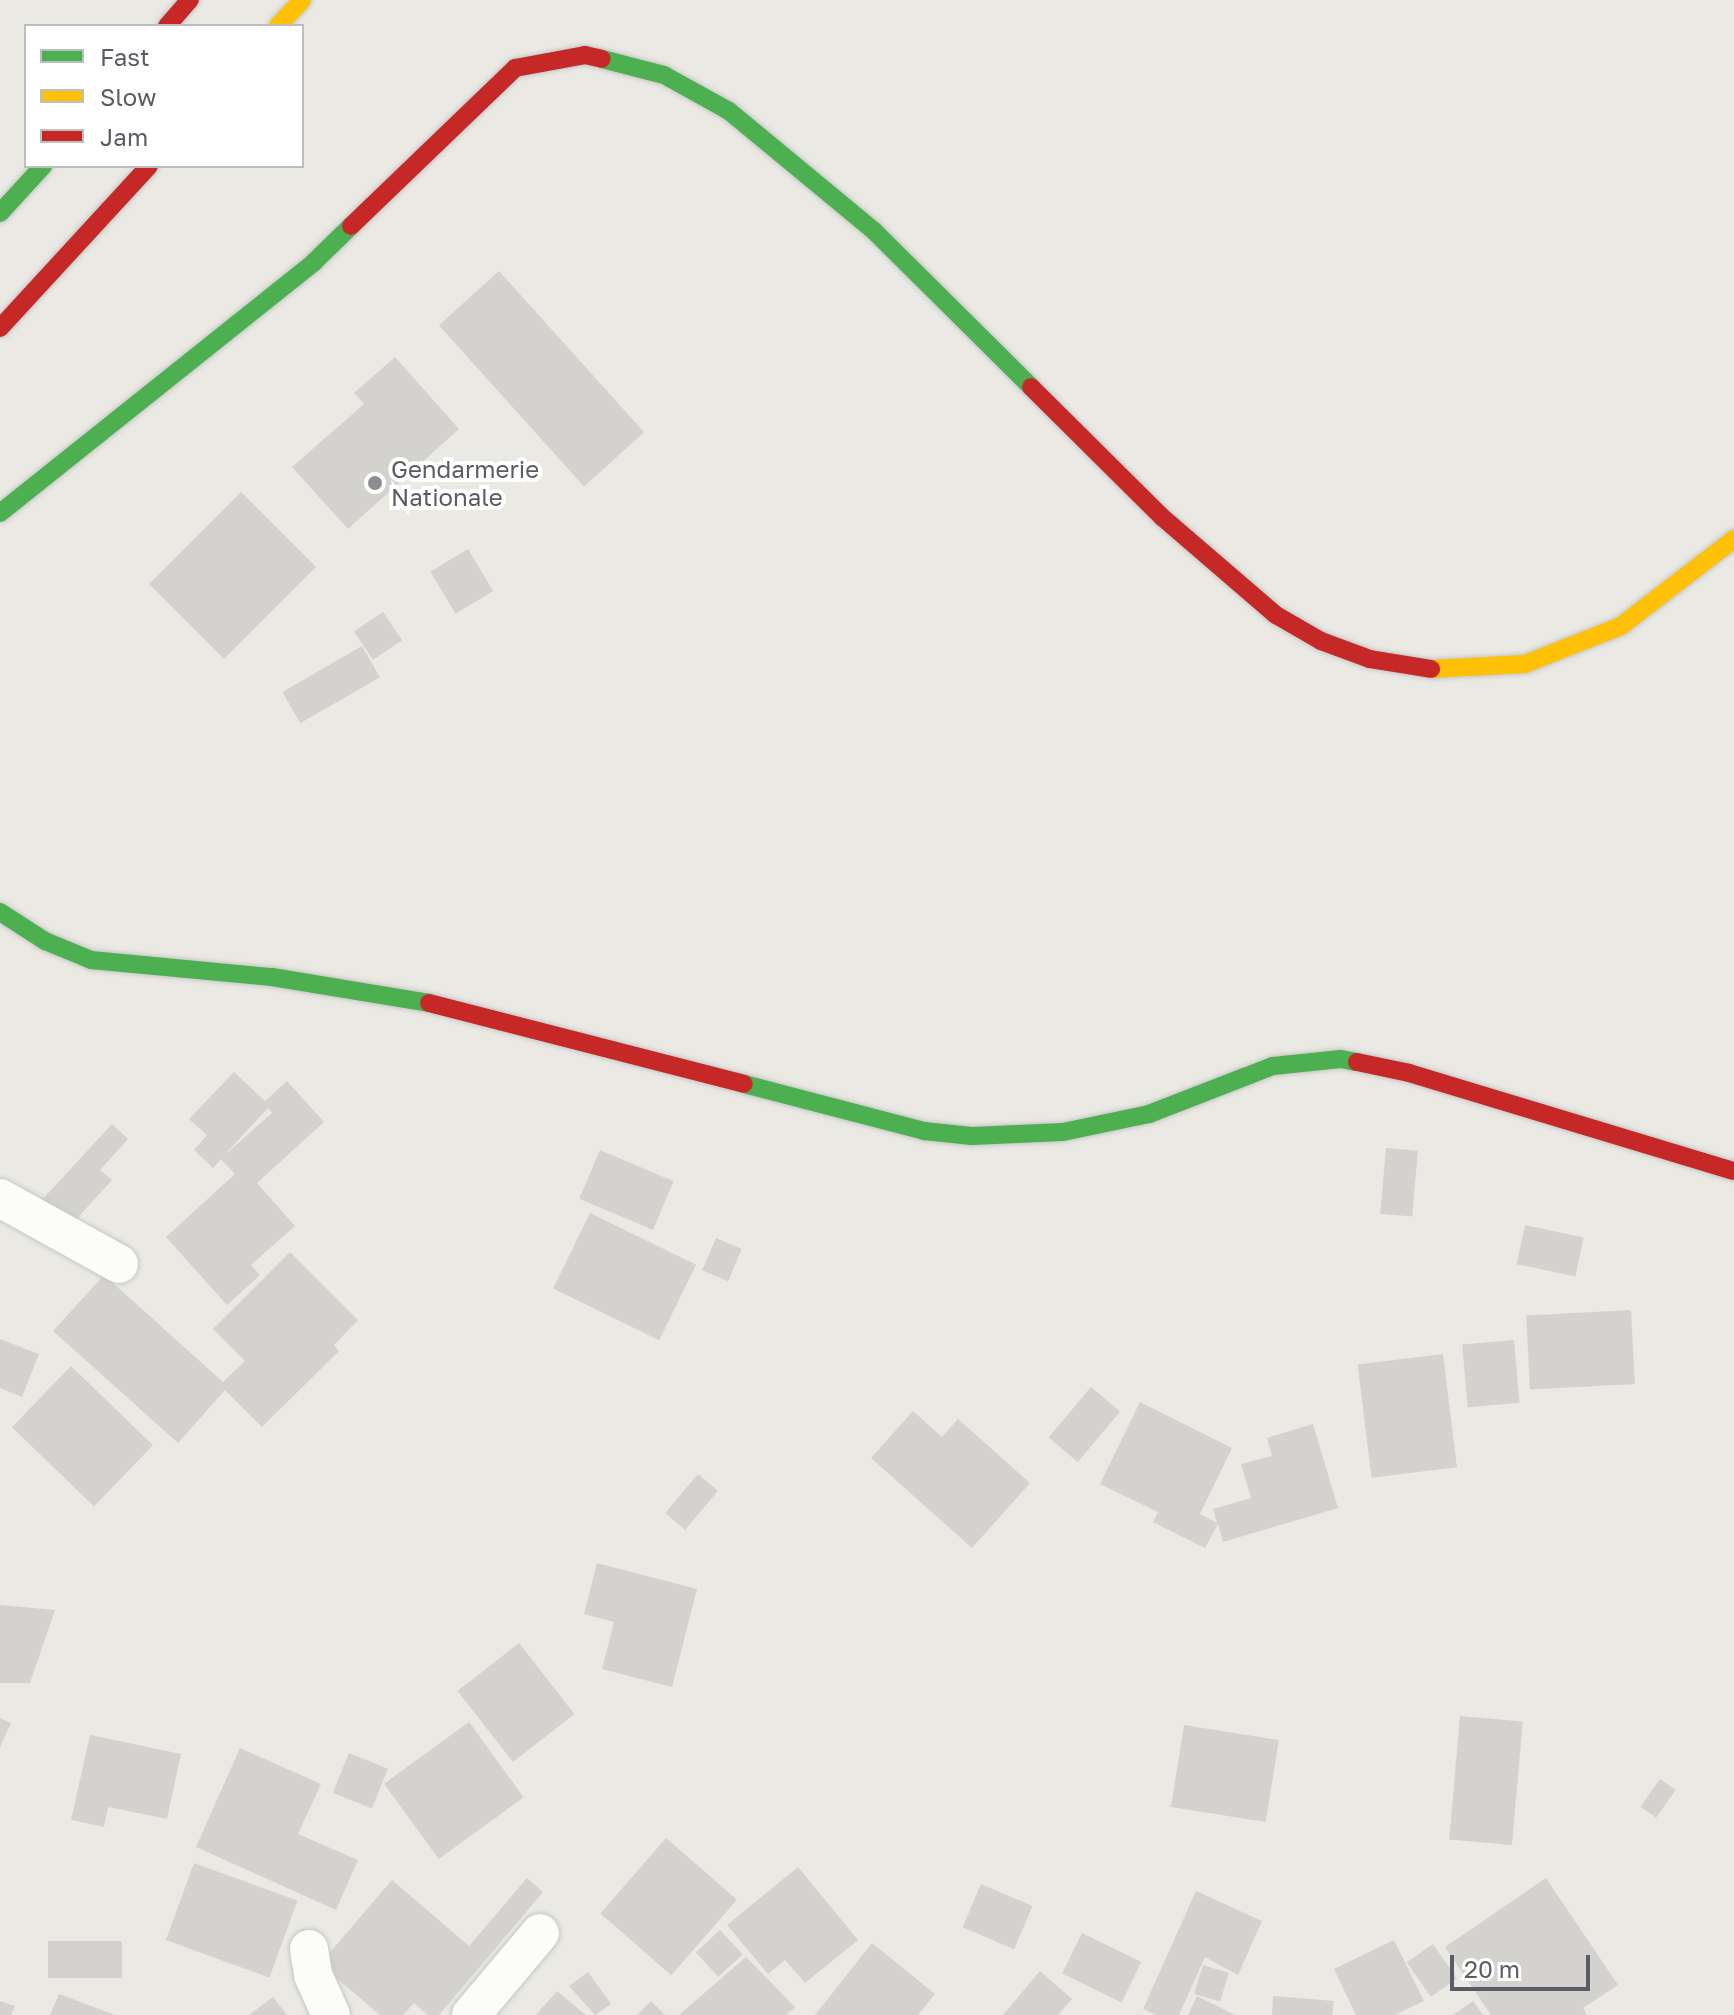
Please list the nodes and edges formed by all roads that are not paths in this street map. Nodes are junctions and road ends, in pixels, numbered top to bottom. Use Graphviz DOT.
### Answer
graph roads {
  1 [pos="190,0"];
  2 [pos="302,0"];
  3 [pos="169,24"];
  4 [pos="280,24"];
  5 [pos="41,168"];
  6 [pos="147,168"];
  7 [pos="0,213"];
  8 [pos="0,328"];
  9 [pos="0,513"];
  10 [pos="1734,539"];
  11 [pos="0,912"];
  12 [pos="1734,1171"];
  13 [pos="0,1198"];
  14 [pos="119,1264"];
  15 [pos="540,1933"];
  16 [pos="309,1949"];
  17 [pos="331,2015"];
  18 [pos="471,2015"];
  1 -- 3 [label="street"];
  2 -- 4 [label="street"];
  5 -- 7 [label="street"];
  6 -- 8 [label="street"];
  9 -- 10 [label="street"];
  11 -- 12 [label="street"];
  13 -- 14 [label="street"];
  15 -- 18 [label="street"];
  16 -- 17 [label="street"];
}
